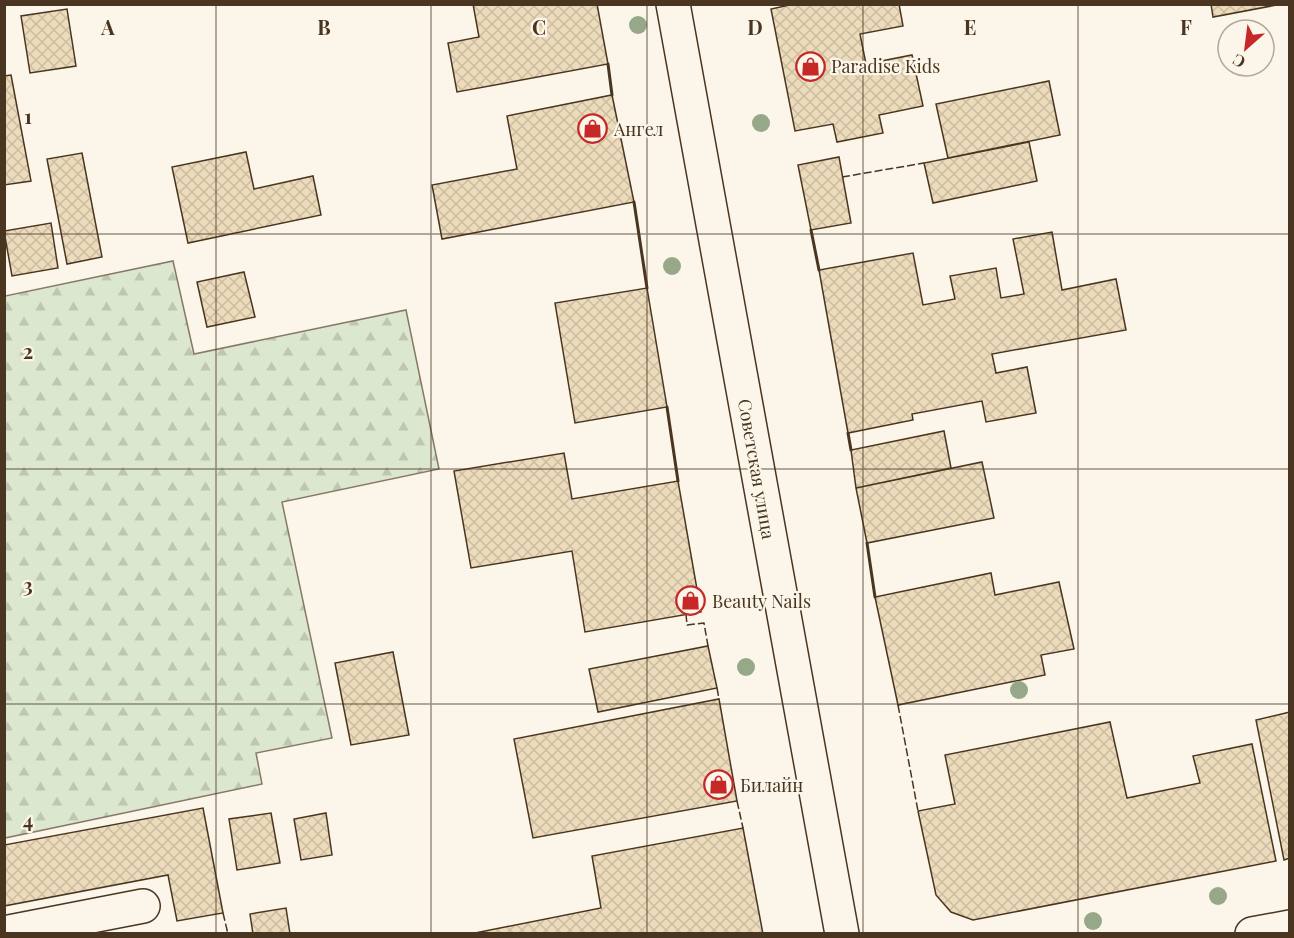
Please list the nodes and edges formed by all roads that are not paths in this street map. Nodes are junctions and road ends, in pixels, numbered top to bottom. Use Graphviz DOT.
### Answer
graph roads {
  1 [pos="673,4"];
  2 [pos="142,906"];
  3 [pos="1290,927"];
  4 [pos="4,933"];
  5 [pos="842,933"];
  6 [pos="1252,933"];
  1 -- 5 [label="street, Советская улица"];
  2 -- 4 [label="street"];
  3 -- 6 [label="street"];
}
